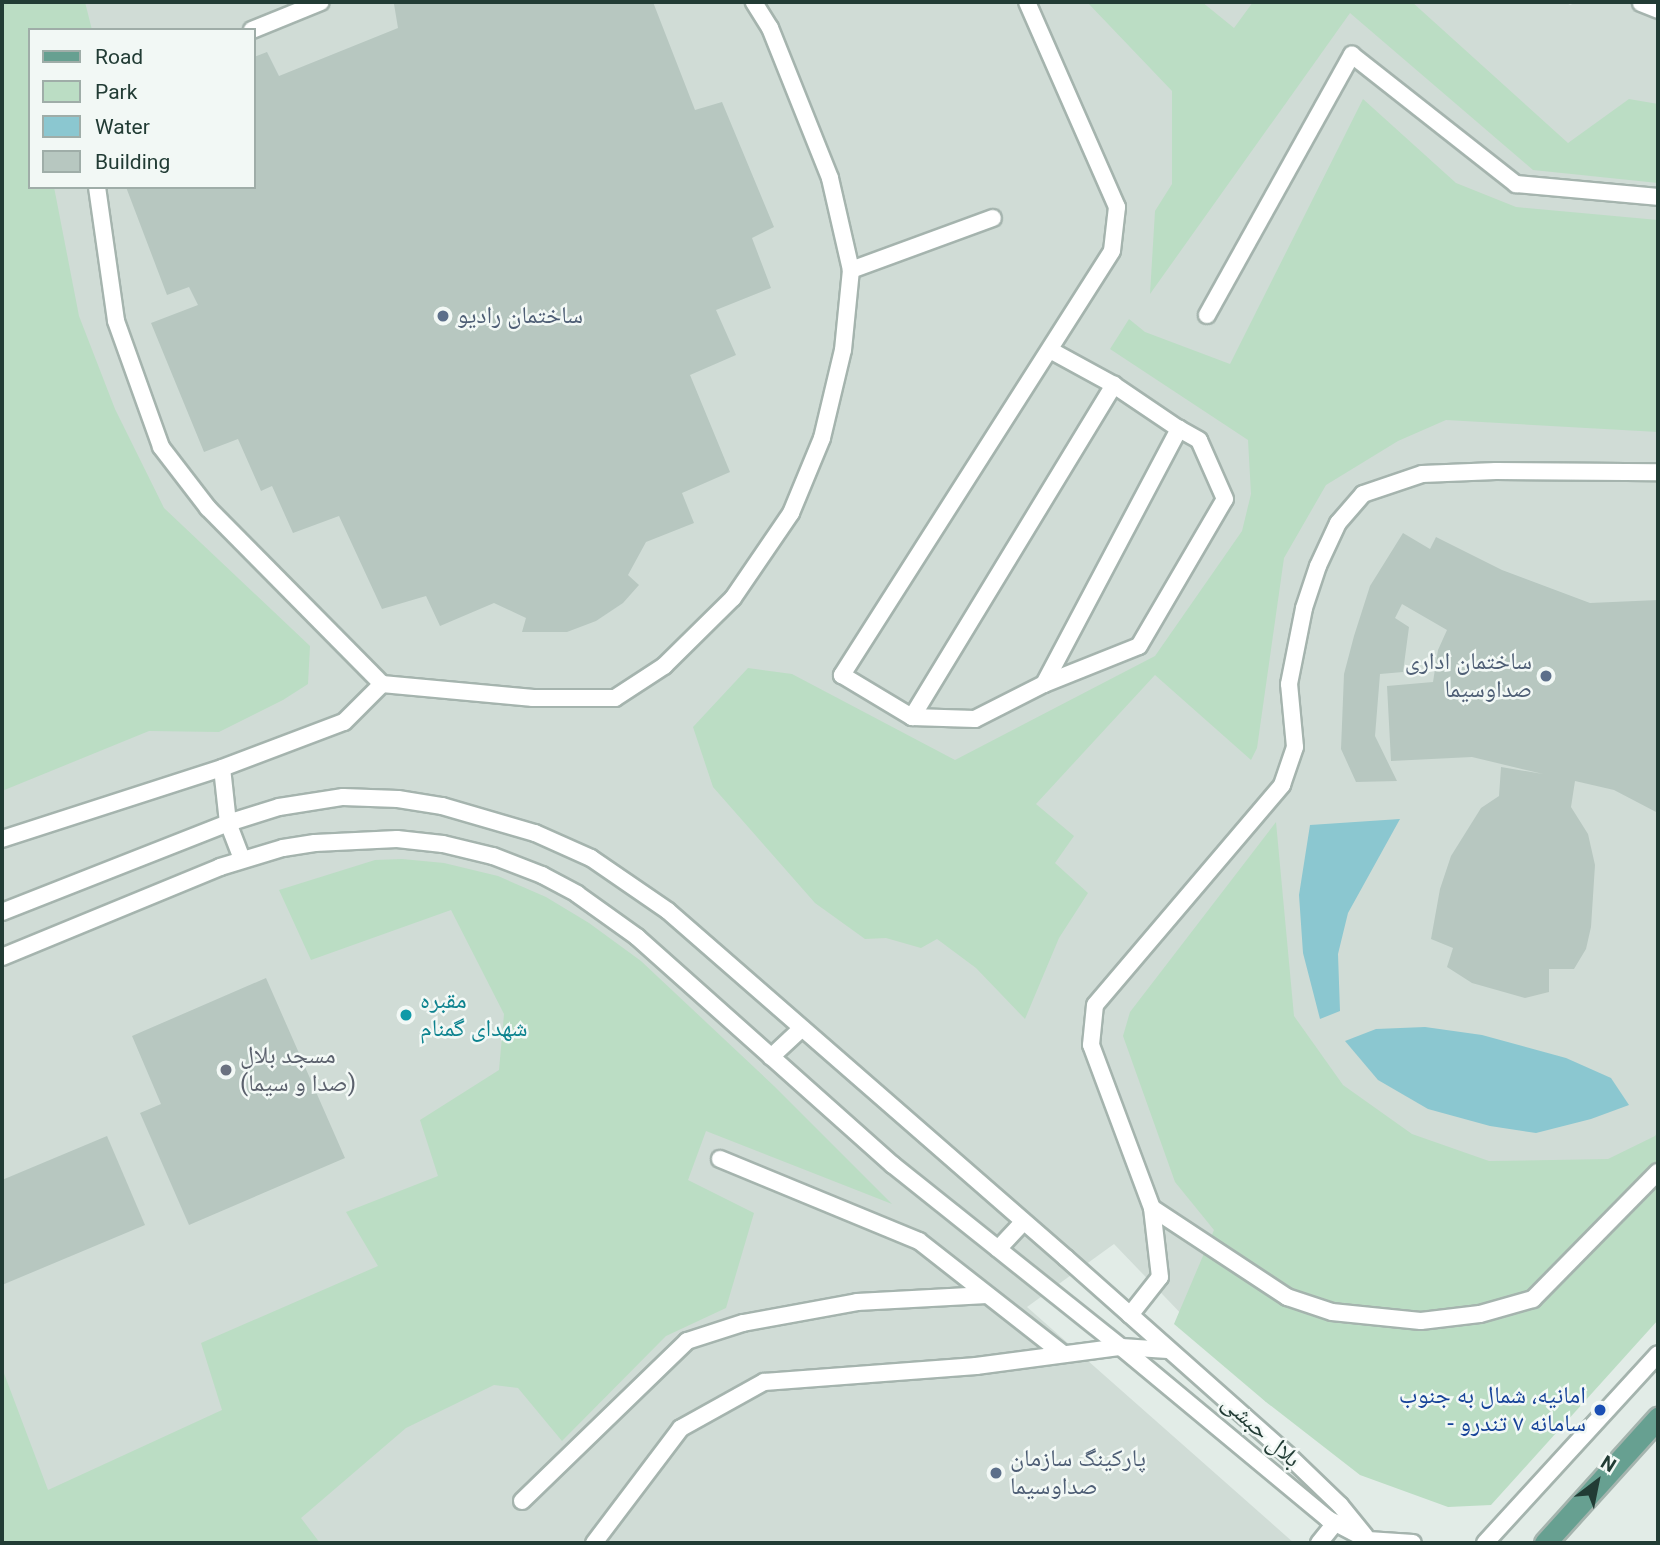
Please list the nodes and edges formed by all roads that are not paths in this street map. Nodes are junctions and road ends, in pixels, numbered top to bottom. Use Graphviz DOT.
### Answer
graph roads {
  1 [pos="321,2"];
  2 [pos="754,2"];
  3 [pos="1027,2"];
  4 [pos="1641,3"];
  5 [pos="1658,10"];
  6 [pos="256,28"];
  7 [pos="97,189"];
  8 [pos="1658,197"];
  9 [pos="993,218"];
  10 [pos="851,270"];
  11 [pos="1208,316"];
  12 [pos="1050,350"];
  13 [pos="1114,384"];
  14 [pos="1180,429"];
  15 [pos="1658,472"];
  16 [pos="382,684"];
  17 [pos="1044,684"];
  18 [pos="912,717"];
  19 [pos="222,768"];
  20 [pos="228,823"];
  21 [pos="2,839"];
  22 [pos="242,859"];
  23 [pos="2,912"];
  24 [pos="2,957"];
  25 [pos="802,1028"];
  26 [pos="771,1057"];
  27 [pos="720,1159"];
  28 [pos="1658,1172"];
  29 [pos="1152,1208"];
  30 [pos="1023,1222"];
  31 [pos="998,1249"];
  32 [pos="987,1295"];
  33 [pos="1130,1315"];
  34 [pos="1121,1347"];
  35 [pos="1168,1350"];
  36 [pos="1063,1354"];
  37 [pos="1658,1354"];
  38 [pos="1658,1418"];
  39 [pos="522,1501"];
  40 [pos="1335,1523"];
  41 [pos="1368,1541"];
  42 [pos="594,1543"];
  43 [pos="1319,1543"];
  44 [pos="1413,1543"];
  45 [pos="1485,1543"];
  46 [pos="1545,1543"];
  1 -- 6 [label="lane"];
  2 -- 10 [label="lane"];
  3 -- 12 [label="lane"];
  4 -- 5 [label="lane"];
  7 -- 16 [label="lane"];
  8 -- 11 [label="lane"];
  9 -- 10 [label="lane"];
  10 -- 16 [label="lane"];
  12 -- 13 [label="lane"];
  12 -- 18 [label="lane"];
  13 -- 14 [label="lane"];
  13 -- 18 [label="lane"];
  14 -- 17 [label="lane"];
  14 -- 17 [label="lane"];
  15 -- 29 [label="lane"];
  16 -- 19 [label="lane"];
  17 -- 18 [label="lane"];
  19 -- 20 [label="lane"];
  19 -- 21 [label="lane"];
  20 -- 22 [label="lane"];
  20 -- 23 [label="lane, بلال حبشی"];
  20 -- 25 [label="lane, بلال حبشی"];
  22 -- 24 [label="lane"];
  22 -- 26 [label="lane"];
  25 -- 26 [label="lane"];
  25 -- 30 [label="lane, بلال حبشی"];
  26 -- 31 [label="lane"];
  27 -- 32 [label="lane"];
  28 -- 29 [label="lane"];
  29 -- 33 [label="lane"];
  30 -- 31 [label="lane"];
  30 -- 33 [label="lane, بلال حبشی"];
  31 -- 34 [label="lane"];
  32 -- 36 [label="lane"];
  32 -- 39 [label="lane"];
  33 -- 35 [label="lane, بلال حبشی"];
  34 -- 35 [label="lane"];
  34 -- 36 [label="lane"];
  34 -- 40 [label="lane"];
  35 -- 41 [label="lane, بلال حبشی"];
  36 -- 42 [label="lane"];
  37 -- 45 [label="lane"];
  38 -- 46 [label="main road"];
  40 -- 41 [label="lane"];
  40 -- 43 [label="lane"];
  41 -- 44 [label="lane"];
}
